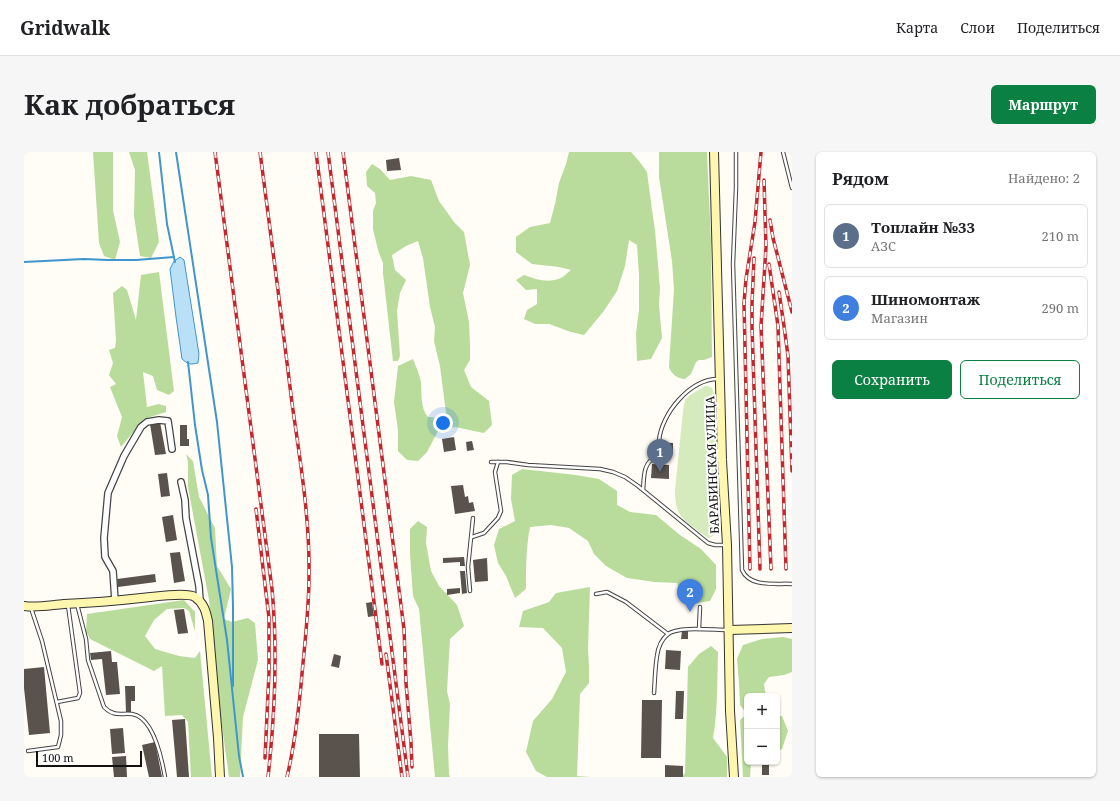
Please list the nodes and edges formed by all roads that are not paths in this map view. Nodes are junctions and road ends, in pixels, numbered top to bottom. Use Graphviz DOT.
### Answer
graph roads {
  1 [pos="714,152"];
  2 [pos="736,152"];
  3 [pos="783,152"];
  4 [pos="792,188"];
  5 [pos="720,378"];
  6 [pos="659,441"];
  7 [pos="172,449"];
  8 [pos="658,454"];
  9 [pos="491,462"];
  10 [pos="498,462"];
  11 [pos="181,482"];
  12 [pos="643,490"];
  13 [pos="473,518"];
  14 [pos="472,537"];
  15 [pos="727,546"];
  16 [pos="792,584"];
  17 [pos="470,590"];
  18 [pos="596,594"];
  19 [pos="115,601"];
  20 [pos="200,601"];
  21 [pos="68,604"];
  22 [pos="77,604"];
  23 [pos="27,606"];
  24 [pos="700,607"];
  25 [pos="792,628"];
  26 [pos="699,629"];
  27 [pos="729,630"];
  28 [pos="668,634"];
  29 [pos="654,693"];
  30 [pos="57,702"];
  31 [pos="28,751"];
  32 [pos="165,777"];
  33 [pos="220,777"];
  34 [pos="734,777"];
  1 -- 5 [label="main road, БАРАБИНСКАЯ УЛИЦА"];
  2 -- 16 [label="lane"];
  3 -- 4 [label="lane"];
  5 -- 6 [label="lane"];
  5 -- 15 [label="main road, БАРАБИНСКАЯ УЛИЦА"];
  7 -- 19 [label="street"];
  8 -- 12 [label="lane"];
  9 -- 10 [label="lane"];
  10 -- 12 [label="lane"];
  10 -- 14 [label="lane"];
  11 -- 20 [label="street"];
  12 -- 15 [label="lane"];
  13 -- 14 [label="lane"];
  14 -- 17 [label="lane"];
  15 -- 27 [label="main road, БАРАБИНСКАЯ УЛИЦА"];
  18 -- 28 [label="lane"];
  19 -- 20 [label="main road"];
  19 -- 22 [label="main road"];
  20 -- 33 [label="main road"];
  21 -- 22 [label="main road"];
  21 -- 23 [label="main road"];
  21 -- 30 [label="lane"];
  22 -- 32 [label="lane"];
  23 -- 30 [label="lane"];
  24 -- 26 [label="lane"];
  25 -- 27 [label="main road"];
  26 -- 27 [label="lane"];
  26 -- 28 [label="lane"];
  27 -- 34 [label="main road, БАРАБИНСКАЯ УЛИЦА"];
  28 -- 29 [label="lane"];
  30 -- 31 [label="lane"];
}
